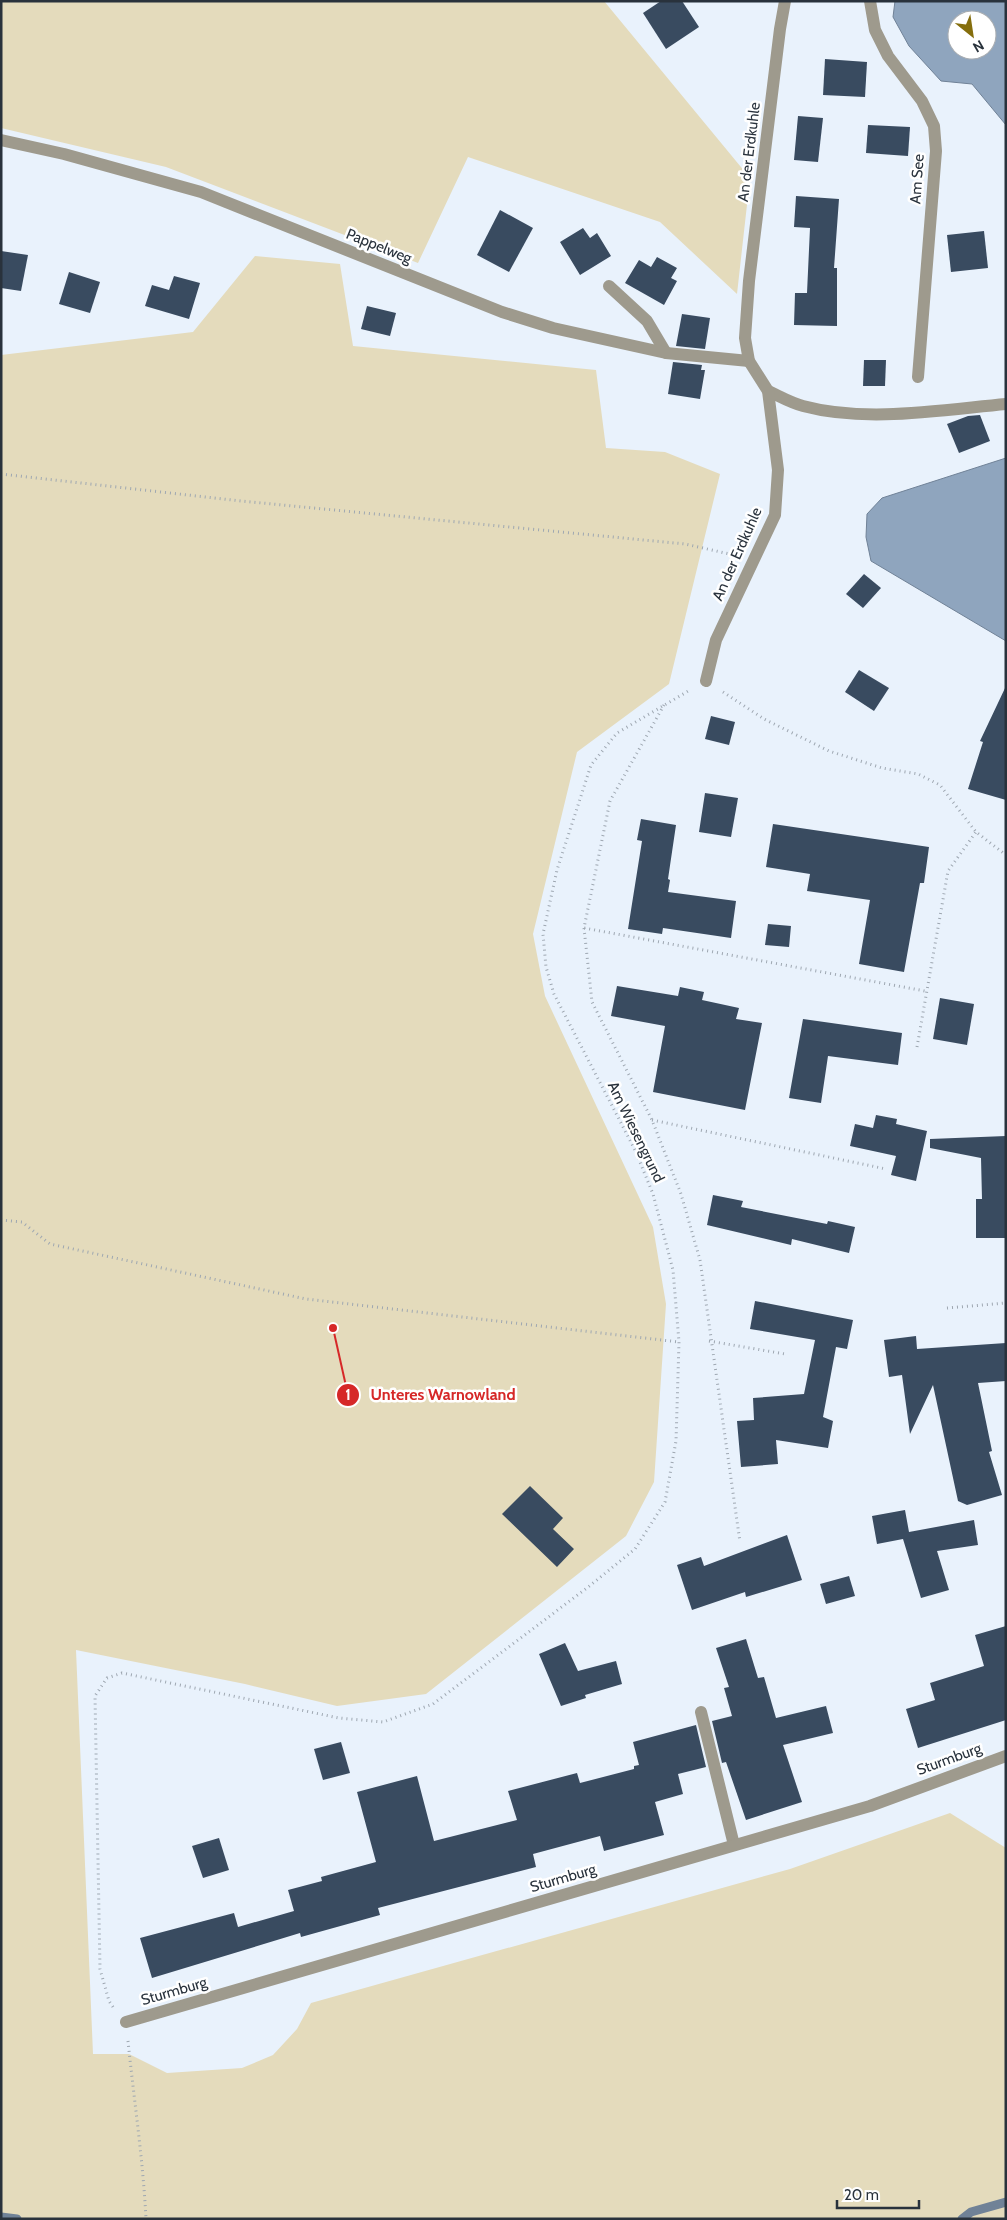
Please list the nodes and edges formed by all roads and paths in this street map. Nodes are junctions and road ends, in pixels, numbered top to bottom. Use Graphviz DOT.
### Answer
graph roads {
  1 [pos="785,1"];
  2 [pos="870,1"];
  3 [pos="1,140"];
  4 [pos="609,286"];
  5 [pos="666,353"];
  6 [pos="749,362"];
  7 [pos="918,377"];
  8 [pos="768,391"];
  9 [pos="1006,404"];
  10 [pos="1,474"];
  11 [pos="754,559"];
  12 [pos="706,681"];
  13 [pos="665,704"];
  14 [pos="976,832"];
  15 [pos="1006,855"];
  16 [pos="584,928"];
  17 [pos="925,991"];
  18 [pos="917,1047"];
  19 [pos="652,1120"];
  20 [pos="886,1169"];
  21 [pos="1,1220"];
  22 [pos="1006,1303"];
  23 [pos="947,1308"];
  24 [pos="710,1341"];
  25 [pos="679,1342"];
  26 [pos="785,1354"];
  27 [pos="740,1542"];
  28 [pos="701,1712"];
  29 [pos="1006,1756"];
  30 [pos="734,1845"];
  31 [pos="126,2022"];
  32 [pos="146,2219"];
  1 -- 6 [label="street, An der Erdkuhle"];
  2 -- 7 [label="street, Am See"];
  3 -- 5 [label="street, Pappelweg"];
  4 -- 5 [label="street"];
  5 -- 6 [label="street, Pappelweg"];
  6 -- 8 [label="street, An der Erdkuhle"];
  8 -- 9 [label="street"];
  8 -- 11 [label="street, An der Erdkuhle"];
  10 -- 11 [label="path"];
  11 -- 12 [label="street, An der Erdkuhle"];
  12 -- 13 [label="path, Am Wiesengrund"];
  12 -- 14 [label="path"];
  13 -- 16 [label="path"];
  13 -- 25 [label="path, Am Wiesengrund"];
  14 -- 15 [label="path"];
  14 -- 17 [label="path"];
  16 -- 17 [label="path"];
  16 -- 19 [label="path"];
  17 -- 18 [label="path"];
  19 -- 20 [label="path"];
  19 -- 24 [label="path"];
  21 -- 25 [label="path"];
  22 -- 23 [label="path"];
  24 -- 26 [label="path"];
  24 -- 27 [label="path"];
  25 -- 31 [label="path, Am Wiesengrund"];
  28 -- 30 [label="street"];
  29 -- 30 [label="street, Sturmburg"];
  30 -- 31 [label="street, Sturmburg"];
  31 -- 32 [label="path"];
}
